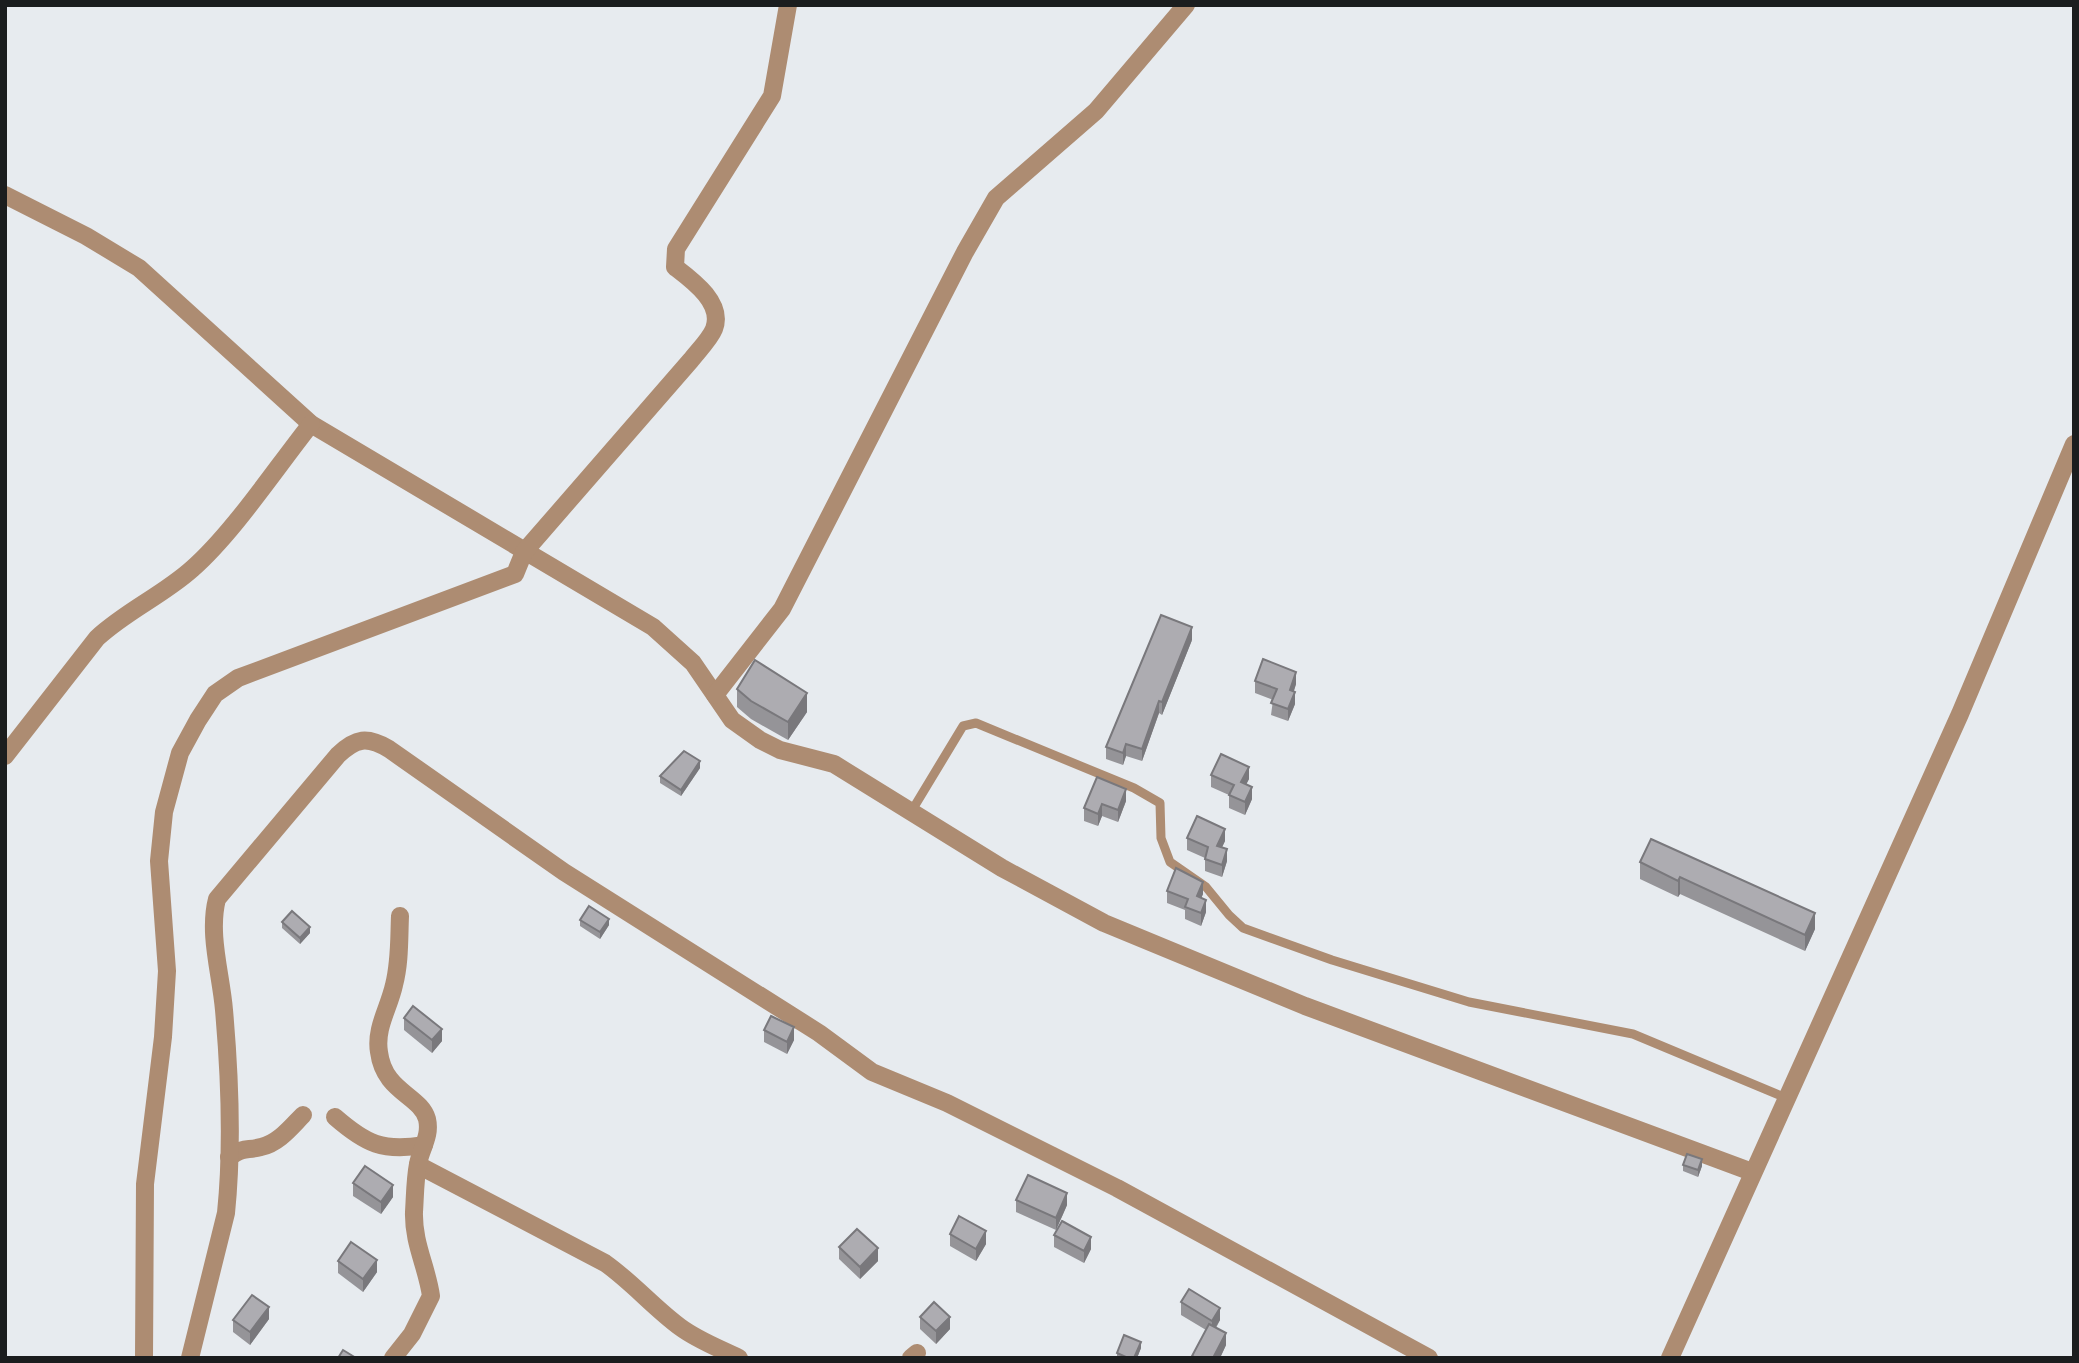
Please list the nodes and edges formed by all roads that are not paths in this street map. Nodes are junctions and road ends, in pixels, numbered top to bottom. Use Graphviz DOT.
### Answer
graph roads {
  1 [pos="788,5"];
  2 [pos="1185,5"];
  3 [pos="5,195"];
  4 [pos="310,424"];
  5 [pos="2074,444"];
  6 [pos="524,552"];
  7 [pos="715,695"];
  8 [pos="5,757"];
  9 [pos="911,812"];
  10 [pos="400,916"];
  11 [pos="1786,1098"];
  12 [pos="303,1115"];
  13 [pos="335,1117"];
  14 [pos="424,1145"];
  15 [pos="229,1157"];
  16 [pos="418,1166"];
  17 [pos="1752,1172"];
  18 [pos="144,1358"];
  19 [pos="190,1358"];
  20 [pos="393,1358"];
  21 [pos="739,1358"];
  22 [pos="1429,1358"];
  23 [pos="1670,1358"];
  1 -- 6 [label="street"];
  2 -- 7 [label="street"];
  3 -- 4 [label="street"];
  4 -- 6 [label="street"];
  4 -- 8 [label="street"];
  5 -- 11 [label="street"];
  6 -- 7 [label="street"];
  6 -- 18 [label="street"];
  7 -- 9 [label="street"];
  9 -- 11 [label="lane"];
  9 -- 17 [label="street"];
  10 -- 14 [label="street"];
  11 -- 17 [label="street"];
  12 -- 15 [label="street"];
  13 -- 14 [label="street"];
  14 -- 16 [label="street"];
  15 -- 19 [label="street"];
  15 -- 22 [label="street"];
  16 -- 20 [label="street"];
  16 -- 21 [label="street"];
  17 -- 23 [label="street"];
}
